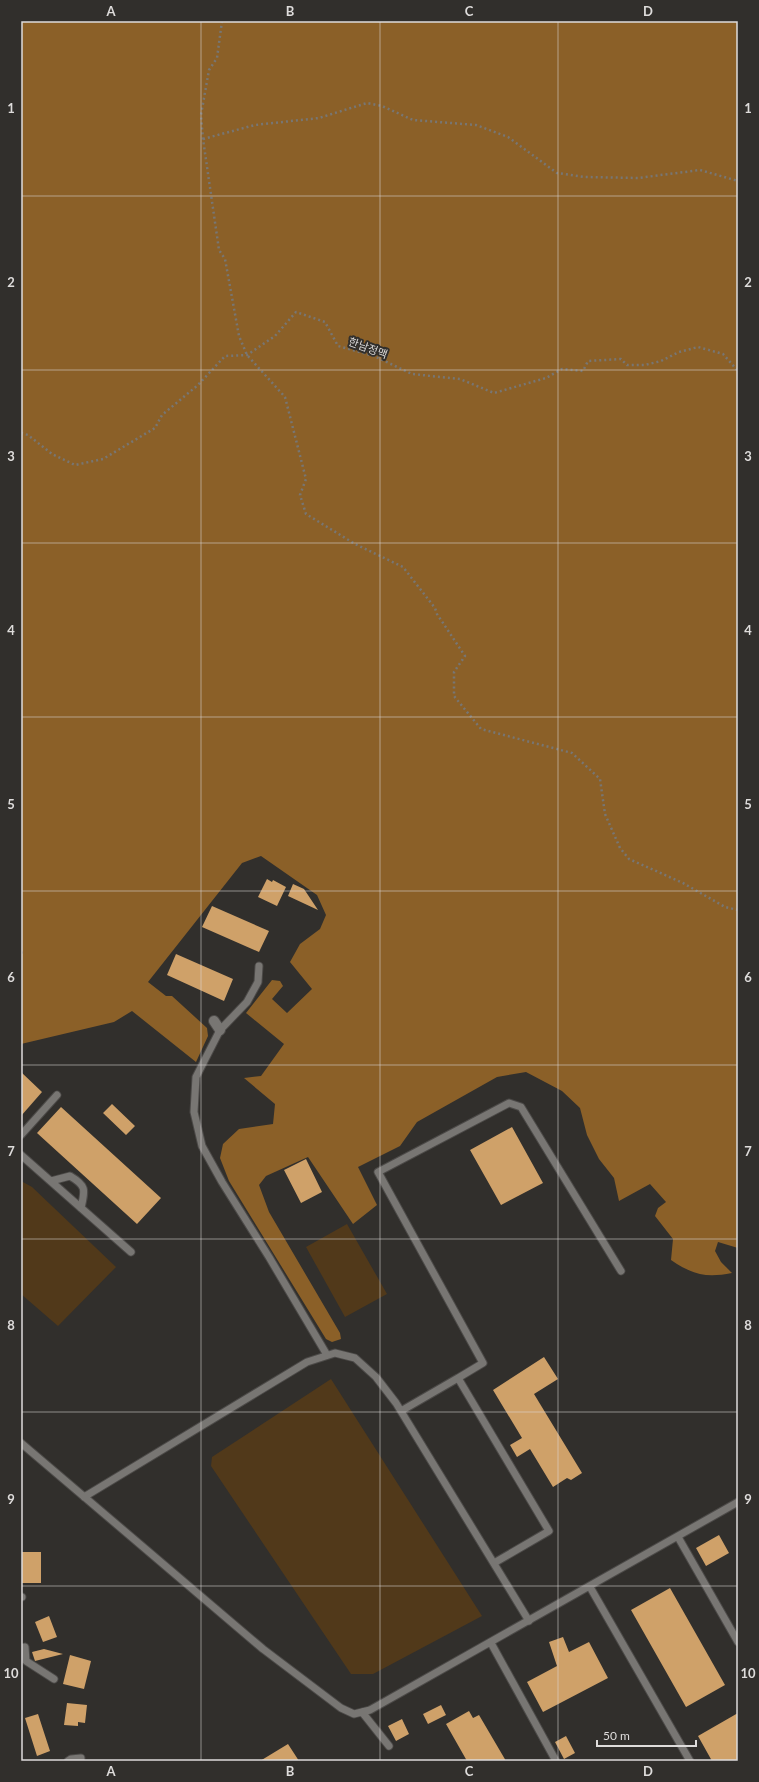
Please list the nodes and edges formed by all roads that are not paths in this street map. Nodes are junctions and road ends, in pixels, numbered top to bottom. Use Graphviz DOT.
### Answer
graph roads {
  1 [pos="259,966"];
  2 [pos="214,1021"];
  3 [pos="220,1030"];
  4 [pos="57,1095"];
  5 [pos="21,1136"];
  6 [pos="21,1155"];
  7 [pos="51,1181"];
  8 [pos="81,1208"];
  9 [pos="131,1252"];
  10 [pos="621,1271"];
  11 [pos="327,1356"];
  12 [pos="458,1378"];
  13 [pos="401,1411"];
  14 [pos="21,1443"];
  15 [pos="84,1497"];
  16 [pos="738,1502"];
  17 [pos="678,1537"];
  18 [pos="494,1563"];
  19 [pos="590,1587"];
  20 [pos="529,1621"];
  21 [pos="738,1642"];
  22 [pos="491,1643"];
  23 [pos="21,1648"];
  24 [pos="54,1679"];
  25 [pos="362,1712"];
  26 [pos="389,1746"];
  27 [pos="81,1758"];
  28 [pos="68,1761"];
  29 [pos="556,1761"];
  30 [pos="690,1761"];
  1 -- 3 [label="lane"];
  2 -- 3 [label="street"];
  3 -- 11 [label="lane"];
  4 -- 5 [label="lane"];
  6 -- 7 [label="lane"];
  7 -- 8 [label="lane"];
  7 -- 8 [label="lane"];
  8 -- 9 [label="lane"];
  10 -- 12 [label="lane"];
  11 -- 13 [label="lane"];
  11 -- 15 [label="lane"];
  12 -- 13 [label="lane"];
  12 -- 18 [label="lane"];
  13 -- 18 [label="lane"];
  14 -- 15 [label="lane"];
  15 -- 25 [label="lane"];
  16 -- 17 [label="lane"];
  17 -- 19 [label="lane"];
  17 -- 21 [label="lane"];
  18 -- 20 [label="lane"];
  19 -- 20 [label="lane"];
  19 -- 30 [label="lane"];
  20 -- 22 [label="lane"];
  22 -- 25 [label="lane"];
  22 -- 29 [label="lane"];
  23 -- 24 [label="lane"];
  25 -- 26 [label="lane"];
  27 -- 28 [label="lane"];
}
